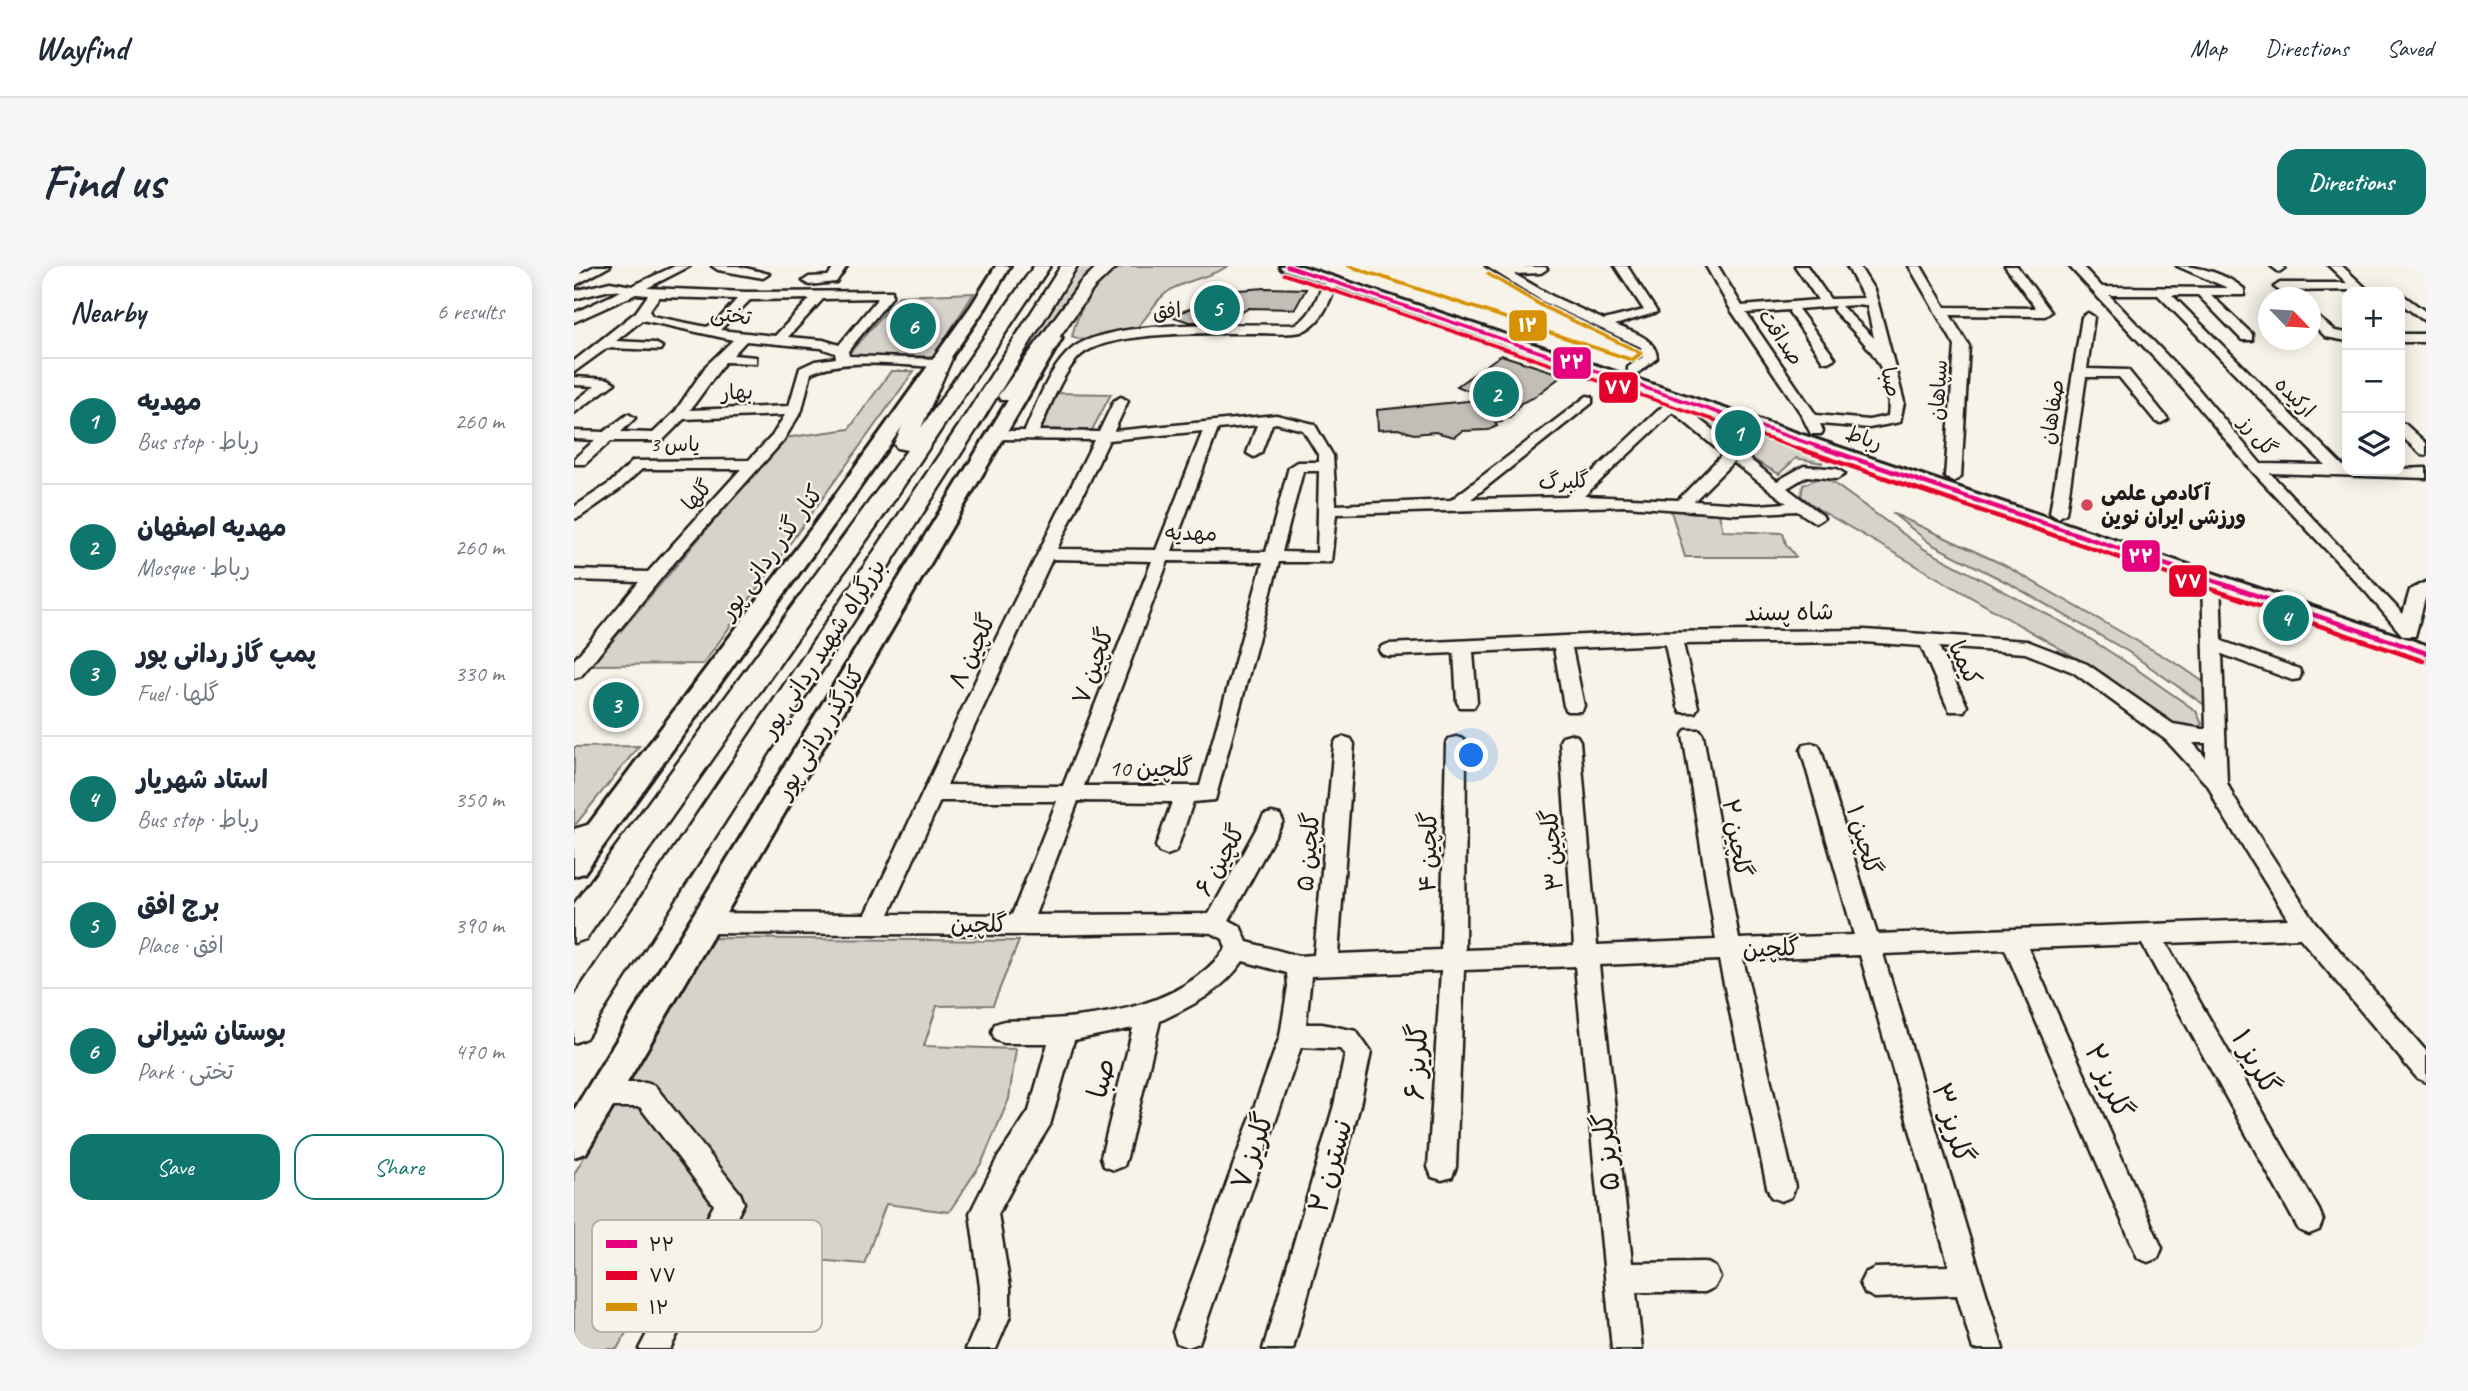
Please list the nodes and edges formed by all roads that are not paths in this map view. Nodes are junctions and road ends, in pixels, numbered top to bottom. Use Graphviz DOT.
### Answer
graph roads {
  1 [pos="604,266"];
  2 [pos="658,266"];
  3 [pos="667,266"];
  4 [pos="684,266"];
  5 [pos="718,266"];
  6 [pos="841,266"];
  7 [pos="1003,266"];
  8 [pos="1042,266"];
  9 [pos="1069,266"];
  10 [pos="1109,266"];
  11 [pos="1287,266"];
  12 [pos="1622,266"];
  13 [pos="1712,266"];
  14 [pos="1801,266"];
  15 [pos="1853,266"];
  16 [pos="1915,266"];
  17 [pos="2011,266"];
  18 [pos="2075,266"];
  19 [pos="2183,266"];
  20 [pos="2217,266"];
  21 [pos="2335,266"];
  22 [pos="777,267"];
  23 [pos="743,268"];
  24 [pos="1495,268"];
  25 [pos="1541,269"];
  26 [pos="763,274"];
  27 [pos="1326,274"];
  28 [pos="677,279"];
  29 [pos="2245,279"];
  30 [pos="750,281"];
  31 [pos="809,281"];
  32 [pos="574,282"];
  33 [pos="618,286"];
  34 [pos="2280,286"];
  35 [pos="2359,287"];
  36 [pos="2342,288"];
  37 [pos="632,290"];
  38 [pos="2099,291"];
  39 [pos="2162,292"];
  40 [pos="656,293"];
  41 [pos="2202,293"];
  42 [pos="574,295"];
  43 [pos="820,295"];
  44 [pos="747,296"];
  45 [pos="2321,297"];
  46 [pos="2342,297"];
  47 [pos="2405,298"];
  48 [pos="2426,298"];
  49 [pos="2405,302"];
  50 [pos="1872,303"];
  51 [pos="1832,306"];
  52 [pos="574,307"];
  53 [pos="1942,311"];
  54 [pos="1739,312"];
  55 [pos="1795,312"];
  56 [pos="642,314"];
  57 [pos="2088,317"];
  58 [pos="574,318"];
  59 [pos="1458,318"];
  60 [pos="2426,318"];
  61 [pos="1063,322"];
  62 [pos="1603,324"];
  63 [pos="2321,324"];
  64 [pos="2405,327"];
  65 [pos="707,335"];
  66 [pos="2342,336"];
  67 [pos="743,337"];
  68 [pos="2247,337"];
  69 [pos="2421,338"];
  70 [pos="778,340"];
  71 [pos="603,344"];
  72 [pos="655,347"];
  73 [pos="844,356"];
  74 [pos="722,358"];
  75 [pos="1828,358"];
  76 [pos="1887,359"];
  77 [pos="751,360"];
  78 [pos="941,360"];
  79 [pos="574,368"];
  80 [pos="1633,370"];
  81 [pos="2079,373"];
  82 [pos="574,381"];
  83 [pos="1667,399"];
  84 [pos="1587,400"];
  85 [pos="1121,401"];
  86 [pos="577,403"];
  87 [pos="795,410"];
  88 [pos="680,415"];
  89 [pos="628,418"];
  90 [pos="1266,419"];
  91 [pos="2161,419"];
  92 [pos="970,424"];
  93 [pos="1212,425"];
  94 [pos="1813,425"];
  95 [pos="2405,432"];
  96 [pos="574,435"];
  97 [pos="998,435"];
  98 [pos="1030,435"];
  99 [pos="608,436"];
  100 [pos="1103,436"];
  101 [pos="1833,451"];
  102 [pos="2426,451"];
  103 [pos="1254,453"];
  104 [pos="1733,453"];
  105 [pos="580,461"];
  106 [pos="752,465"];
  107 [pos="1326,466"];
  108 [pos="2257,468"];
  109 [pos="2340,472"];
  110 [pos="2426,473"];
  111 [pos="1953,477"];
  112 [pos="1778,487"];
  113 [pos="1569,502"];
  114 [pos="1682,505"];
  115 [pos="1453,506"];
  116 [pos="1801,506"];
  117 [pos="1328,510"];
  118 [pos="874,513"];
  119 [pos="2058,513"];
  120 [pos="574,514"];
  121 [pos="1815,518"];
  122 [pos="1046,554"];
  123 [pos="1160,555"];
  124 [pos="1271,557"];
  125 [pos="574,575"];
  126 [pos="653,576"];
  127 [pos="2212,581"];
  128 [pos="2426,587"];
  129 [pos="1673,638"];
  130 [pos="1927,640"];
  131 [pos="1562,642"];
  132 [pos="2418,643"];
  133 [pos="2213,644"];
  134 [pos="1463,646"];
  135 [pos="1388,650"];
  136 [pos="2426,662"];
  137 [pos="574,672"];
  138 [pos="2292,674"];
  139 [pos="1467,702"];
  140 [pos="1574,706"];
  141 [pos="1957,706"];
  142 [pos="1688,708"];
  143 [pos="2166,729"];
  144 [pos="2216,734"];
  145 [pos="1693,735"];
  146 [pos="1570,741"];
  147 [pos="1344,744"];
  148 [pos="1457,744"];
  149 [pos="1811,750"];
  150 [pos="2217,783"];
  151 [pos="932,793"];
  152 [pos="1072,794"];
  153 [pos="1185,794"];
  154 [pos="1272,821"];
  155 [pos="601,829"];
  156 [pos="574,837"];
  157 [pos="1167,846"];
  158 [pos="574,865"];
  159 [pos="705,923"];
  160 [pos="873,924"];
  161 [pos="1215,924"];
  162 [pos="1020,925"];
  163 [pos="2306,928"];
  164 [pos="574,929"];
  165 [pos="2149,934"];
  166 [pos="2012,939"];
  167 [pos="1867,945"];
  168 [pos="1238,950"];
  169 [pos="1729,950"];
  170 [pos="1586,955"];
  171 [pos="1453,961"];
  172 [pos="1312,966"];
  173 [pos="1149,1014"];
  174 [pos="574,1027"];
  175 [pos="1064,1031"];
  176 [pos="1004,1032"];
  177 [pos="1292,1036"];
  178 [pos="2426,1070"];
  179 [pos="602,1095"];
  180 [pos="574,1141"];
  181 [pos="1114,1157"];
  182 [pos="1442,1167"];
  183 [pos="1781,1186"];
  184 [pos="721,1220"];
  185 [pos="2309,1220"];
  186 [pos="2148,1248"];
  187 [pos="1619,1278"];
  188 [pos="1705,1278"];
  189 [pos="1967,1280"];
  190 [pos="1875,1283"];
  191 [pos="663,1332"];
  192 [pos="1188,1332"];
  193 [pos="654,1349"];
  194 [pos="981,1349"];
  195 [pos="1278,1349"];
  196 [pos="1627,1349"];
  197 [pos="1988,1349"];
  1 -- 32 [label="street"];
  2 -- 3 [label="street"];
  3 -- 33 [label="street"];
  4 -- 37 [label="street"];
  5 -- 23 [label="street"];
  6 -- 31 [label="street"];
  7 -- 78 [label="main road, کنار گذر ردانی پور"];
  8 -- 118 [label="highway, بزرگراه شهید ردانی پور"];
  9 -- 92 [label="highway, بزرگراه شهید ردانی پور"];
  10 -- 61 [label="highway"];
  11 -- 27 [label="main road, رباط"];
  12 -- 62 [label="street"];
  13 -- 54 [label="street, صداقت"];
  14 -- 51 [label="street"];
  15 -- 50 [label="street, صبا"];
  16 -- 53 [label="street, سپاهان"];
  17 -- 53 [label="street"];
  18 -- 38 [label="street, گل رز"];
  19 -- 41 [label="street"];
  20 -- 29 [label="street"];
  21 -- 35 [label="street"];
  22 -- 26 [label="street"];
  23 -- 26 [label="street"];
  24 -- 25 [label="street"];
  24 -- 62 [label="street"];
  26 -- 30 [label="street"];
  27 -- 59 [label="main road, رباط"];
  27 -- 98 [label="street, افق"];
  28 -- 40 [label="street"];
  33 -- 37 [label="street, تختی"];
  33 -- 42 [label="street"];
  33 -- 52 [label="street"];
  34 -- 36 [label="street"];
  37 -- 40 [label="street, تختی"];
  37 -- 58 [label="street"];
  38 -- 39 [label="street"];
  38 -- 108 [label="street, گل رز"];
  39 -- 41 [label="street"];
  39 -- 109 [label="street, ارکیده"];
  40 -- 44 [label="street, تختی"];
  40 -- 56 [label="street"];
  41 -- 68 [label="street"];
  43 -- 44 [label="street, تختی"];
  43 -- 70 [label="street"];
  43 -- 73 [label="street, تختی"];
  44 -- 65 [label="street"];
  45 -- 46 [label="street"];
  47 -- 48 [label="street"];
  49 -- 60 [label="street"];
  50 -- 51 [label="street"];
  50 -- 76 [label="street, صبا"];
  51 -- 54 [label="street"];
  51 -- 55 [label="street"];
  51 -- 76 [label="street"];
  53 -- 111 [label="street, سپاهان"];
  54 -- 55 [label="street"];
  54 -- 94 [label="street, صداقت"];
  55 -- 75 [label="street"];
  56 -- 65 [label="street, تختی"];
  56 -- 71 [label="street"];
  57 -- 81 [label="street, صفاهان"];
  59 -- 80 [label="main road, رباط"];
  59 -- 83 [label="main road, رباط"];
  61 -- 92 [label="highway"];
  61 -- 97 [label="main road, کنارگذر ردانی پور"];
  62 -- 80 [label="street"];
  63 -- 66 [label="street"];
  64 -- 69 [label="street"];
  65 -- 67 [label="street, تختی"];
  67 -- 70 [label="street, تختی"];
  67 -- 74 [label="street"];
  70 -- 73 [label="street, تختی"];
  71 -- 72 [label="street"];
  71 -- 79 [label="street"];
  73 -- 78 [label="street, تختی"];
  73 -- 87 [label="street, گلها"];
  74 -- 77 [label="street"];
  74 -- 88 [label="street"];
  76 -- 94 [label="street, صبا"];
  78 -- 118 [label="highway"];
  78 -- 155 [label="main road, کنار گذر ردانی پور"];
  80 -- 94 [label="main road, رباط"];
  81 -- 91 [label="street"];
  81 -- 119 [label="street, صفاهان"];
  82 -- 86 [label="street"];
  83 -- 101 [label="main road, رباط"];
  83 -- 104 [label="street"];
  83 -- 113 [label="street"];
  84 -- 115 [label="street"];
  85 -- 100 [label="street, گلچین ۸"];
  87 -- 88 [label="street, بهار"];
  87 -- 106 [label="street, گلها"];
  88 -- 99 [label="street"];
  89 -- 99 [label="street"];
  90 -- 93 [label="street, مهدیه"];
  90 -- 103 [label="street"];
  90 -- 107 [label="street, مهدیه"];
  92 -- 174 [label="highway, بزرگراه شهید ردانی پور"];
  93 -- 100 [label="street, مهدیه"];
  93 -- 123 [label="street, گلچین ۷"];
  94 -- 111 [label="main road, رباط"];
  95 -- 102 [label="street"];
  96 -- 99 [label="street"];
  97 -- 98 [label="street, مهدیه"];
  97 -- 159 [label="main road, کنارگذر ردانی پور"];
  98 -- 100 [label="street, مهدیه"];
  99 -- 105 [label="street"];
  100 -- 122 [label="street, گلچین ۸"];
  101 -- 112 [label="street"];
  101 -- 127 [label="main road, رباط"];
  104 -- 112 [label="street"];
  104 -- 114 [label="street"];
  106 -- 120 [label="street, یاس 3"];
  106 -- 126 [label="street, گلها"];
  107 -- 117 [label="street, مهدیه"];
  107 -- 124 [label="street"];
  108 -- 109 [label="street"];
  108 -- 132 [label="street, گل رز"];
  109 -- 110 [label="street"];
  111 -- 119 [label="main road, رباط"];
  112 -- 116 [label="street"];
  113 -- 114 [label="street, گلبرگ"];
  113 -- 115 [label="street, گلبرگ"];
  114 -- 116 [label="street, گلبرگ"];
  115 -- 117 [label="street, گلبرگ"];
  116 -- 121 [label="street"];
  117 -- 124 [label="street, مهدیه"];
  118 -- 164 [label="highway, بزرگراه شهید ردانی پور"];
  119 -- 127 [label="main road, رباط"];
  122 -- 123 [label="street, مهدیه"];
  122 -- 151 [label="street, گلچین ۸"];
  123 -- 124 [label="street, مهدیه"];
  123 -- 152 [label="street, گلچین ۷"];
  124 -- 153 [label="street, گلچین 10"];
  125 -- 126 [label="street"];
  126 -- 137 [label="street, گلها"];
  127 -- 132 [label="main road, رباط"];
  127 -- 132 [label="main road"];
  127 -- 133 [label="street"];
  128 -- 132 [label="street"];
  129 -- 130 [label="street, شاه پسند"];
  129 -- 131 [label="street, شاه پسند"];
  129 -- 142 [label="street"];
  130 -- 141 [label="street, کیمیا"];
  130 -- 143 [label="street, شاه پسند"];
  131 -- 134 [label="street, شاه پسند"];
  131 -- 140 [label="street"];
  132 -- 136 [label="street, گل رز"];
  133 -- 138 [label="street"];
  133 -- 144 [label="street"];
  134 -- 135 [label="street, شاه پسند"];
  134 -- 139 [label="street"];
  143 -- 144 [label="street"];
  143 -- 150 [label="street"];
  144 -- 150 [label="street"];
  145 -- 169 [label="street, گلچین ۲"];
  146 -- 170 [label="street, گلچین ۳"];
  147 -- 172 [label="street, گلچین ۵"];
  148 -- 171 [label="street, گلچین ۴"];
  149 -- 167 [label="street, گلچین ۱"];
  150 -- 163 [label="street"];
  151 -- 152 [label="street, گلچین 10"];
  151 -- 160 [label="street, گلچین ۸"];
  152 -- 153 [label="street, گلچین 10"];
  152 -- 162 [label="street, گلچین ۷"];
  153 -- 157 [label="street"];
  154 -- 161 [label="street, گلچین ۶"];
  155 -- 156 [label="street"];
  155 -- 158 [label="main road, کنار گذر ردانی پور"];
  159 -- 160 [label="street, گلچین"];
  159 -- 179 [label="main road, کنارگذر ردانی پور"];
  160 -- 162 [label="street, گلچین"];
  161 -- 162 [label="street, گلچین"];
  161 -- 168 [label="street"];
  163 -- 165 [label="street, گلچین"];
  163 -- 178 [label="street"];
  165 -- 166 [label="street, گلچین"];
  165 -- 185 [label="street, گلریز ۱"];
  166 -- 167 [label="street, گلچین"];
  166 -- 186 [label="street, گلریز ۲"];
  167 -- 169 [label="street, گلچین"];
  167 -- 189 [label="street, گلریز ۳"];
  168 -- 172 [label="street, گلچین"];
  168 -- 173 [label="street"];
  169 -- 170 [label="street, گلچین"];
  169 -- 183 [label="street, گلچین ۲"];
  170 -- 171 [label="street, گلچین"];
  170 -- 187 [label="street, گلریز ۵"];
  171 -- 172 [label="street, گلچین"];
  171 -- 182 [label="street, گلریز ۶"];
  172 -- 177 [label="street, گلریز ۷"];
  173 -- 175 [label="street"];
  173 -- 181 [label="street, صبا"];
  175 -- 176 [label="street"];
  175 -- 194 [label="street"];
  177 -- 192 [label="street, گلریز ۷"];
  177 -- 195 [label="street, نسترن ۲"];
  179 -- 180 [label="main road, کنارگذر ردانی پور"];
  179 -- 184 [label="street"];
  187 -- 188 [label="street"];
  187 -- 196 [label="street, گلریز ۵"];
  189 -- 190 [label="street"];
  189 -- 197 [label="street, گلریز ۳"];
  191 -- 193 [label="street"];
}
